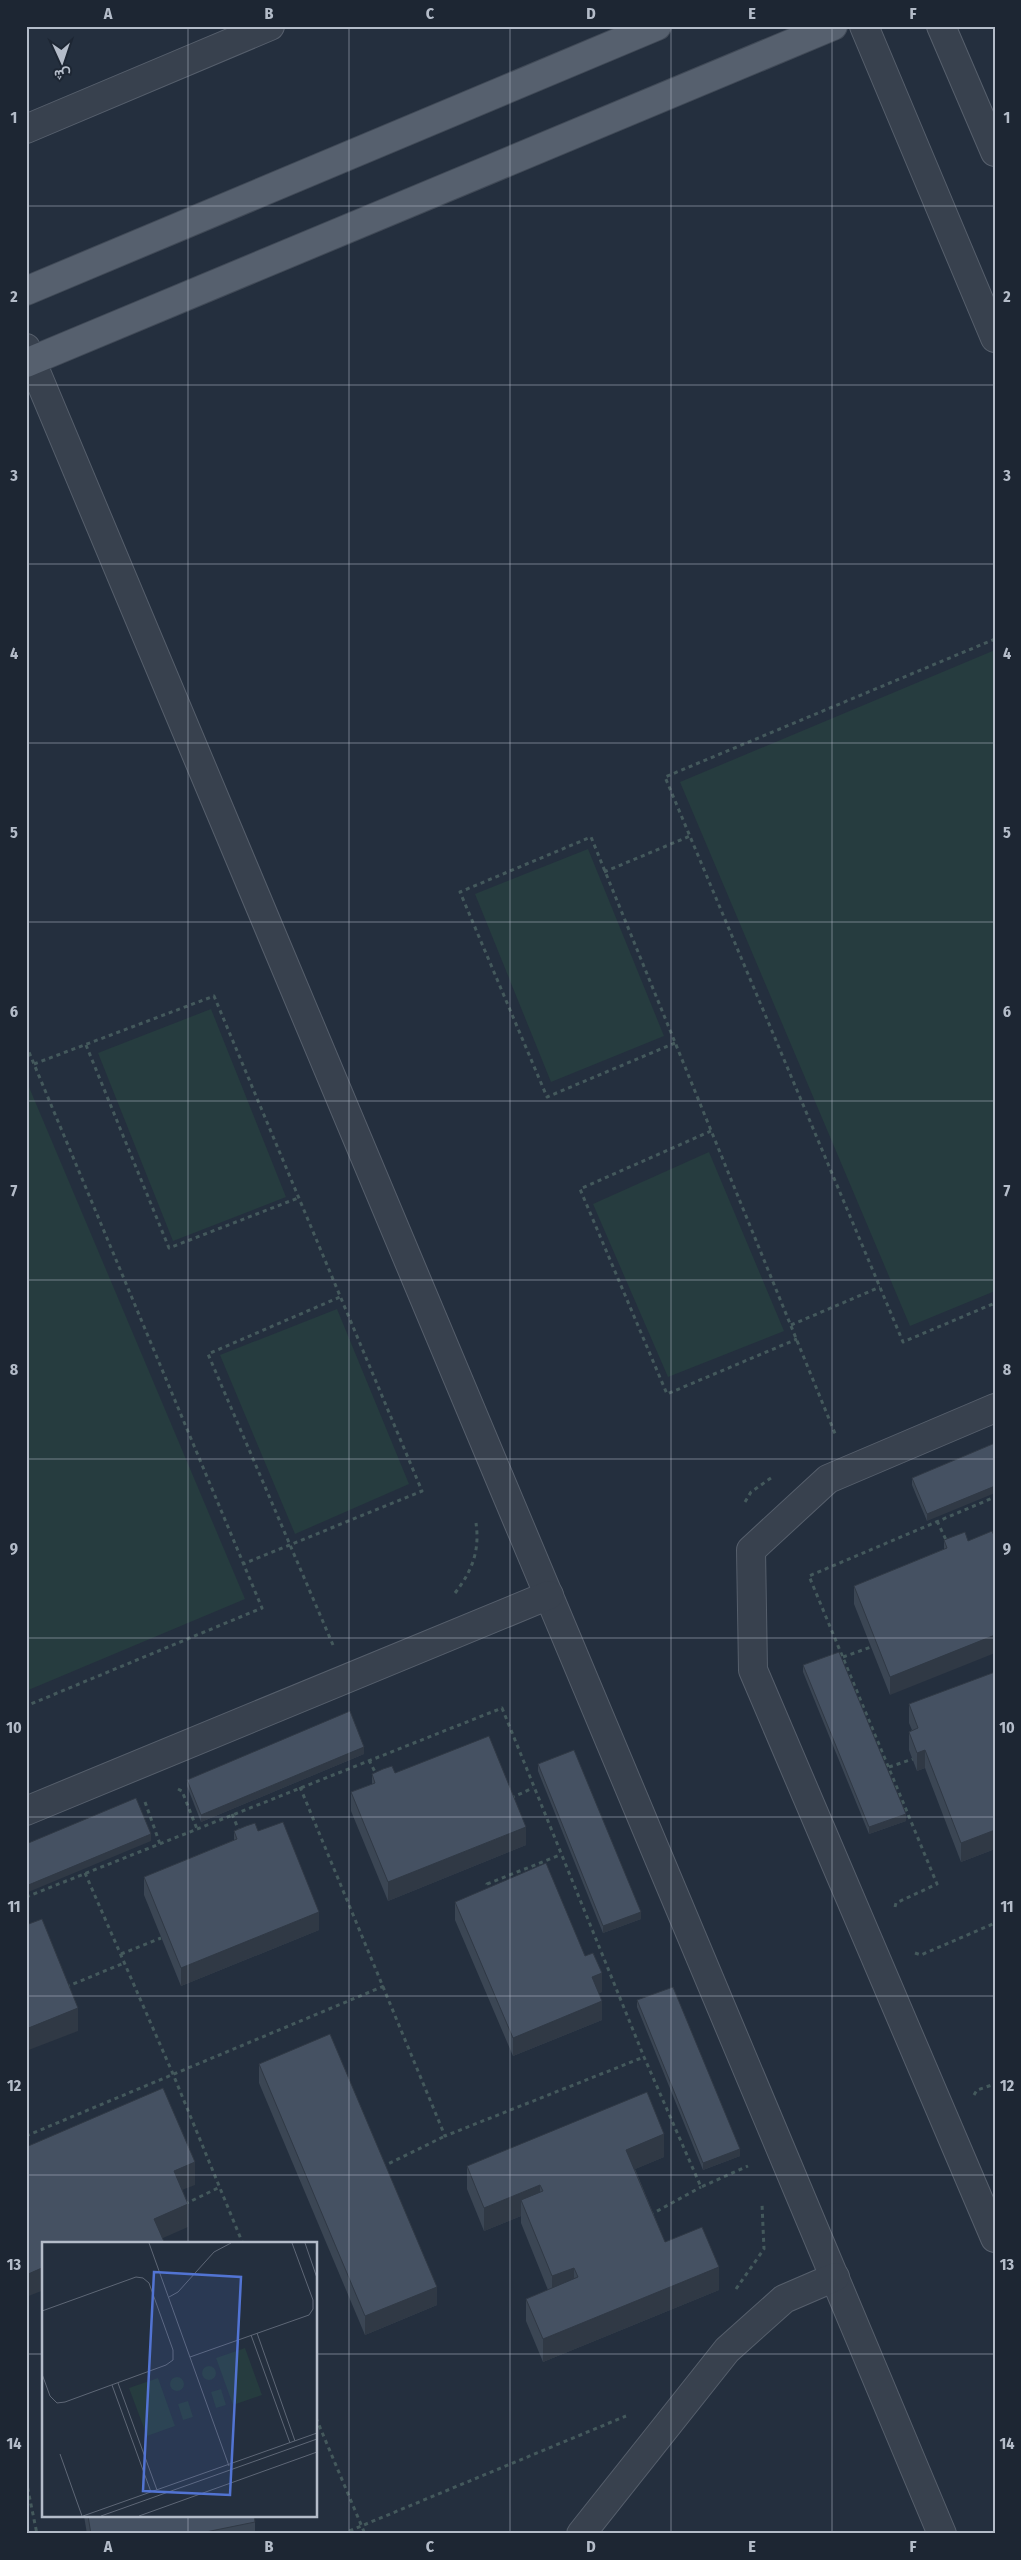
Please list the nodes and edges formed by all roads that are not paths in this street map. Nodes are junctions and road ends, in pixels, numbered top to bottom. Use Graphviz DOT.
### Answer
graph roads {
  1 [pos="270,26"];
  2 [pos="657,26"];
  3 [pos="833,26"];
  4 [pos="864,26"];
  5 [pos="941,26"];
  6 [pos="26,129"];
  7 [pos="995,152"];
  8 [pos="26,291"];
  9 [pos="995,338"];
  10 [pos="28,357"];
  11 [pos="995,1408"];
  12 [pos="549,1594"];
  13 [pos="26,1812"];
  14 [pos="995,2238"];
  15 [pos="835,2277"];
  16 [pos="581,2534"];
  17 [pos="942,2534"];
  1 -- 6 [label="street"];
  2 -- 8 [label="main road"];
  3 -- 10 [label="main road"];
  4 -- 9 [label="street"];
  5 -- 7 [label="street"];
  10 -- 12 [label="street"];
  11 -- 14 [label="street"];
  12 -- 13 [label="street"];
  12 -- 15 [label="street"];
  15 -- 16 [label="street"];
  15 -- 17 [label="street"];
}
